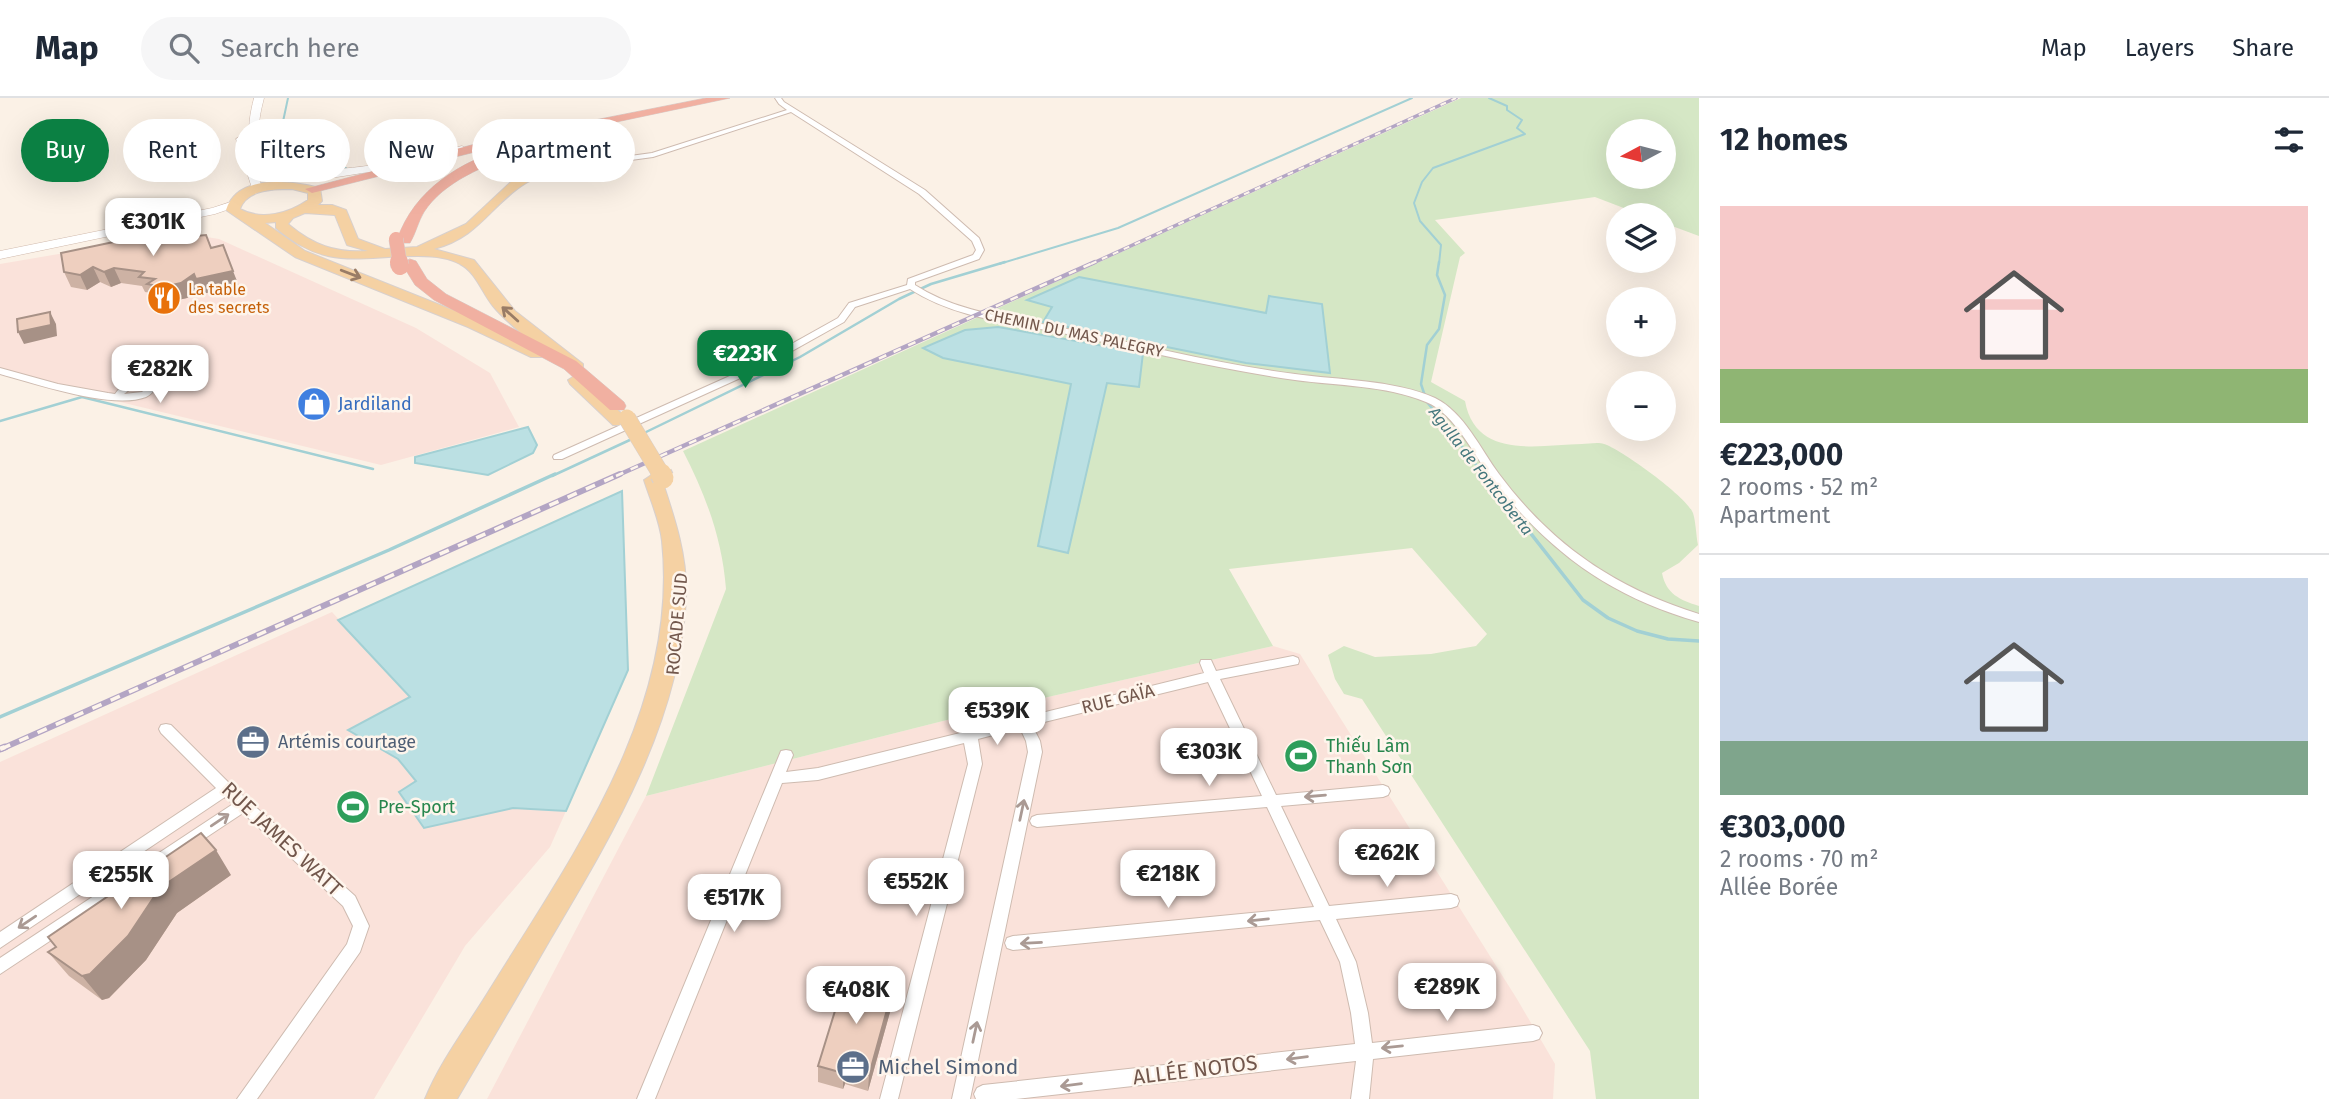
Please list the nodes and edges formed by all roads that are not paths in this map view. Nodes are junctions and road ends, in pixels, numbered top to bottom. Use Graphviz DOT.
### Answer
graph roads {
  1 [pos="250,98"];
  2 [pos="259,98"];
  3 [pos="740,98"];
  4 [pos="778,98"];
  5 [pos="720,101"];
  6 [pos="792,110"];
  7 [pos="253,119"];
  8 [pos="626,119"];
  9 [pos="635,123"];
  10 [pos="472,148"];
  11 [pos="472,150"];
  12 [pos="635,157"];
  13 [pos="472,164"];
  14 [pos="350,171"];
  15 [pos="278,182"];
  16 [pos="506,182"];
  17 [pos="519,182"];
  18 [pos="285,185"];
  19 [pos="253,191"];
  20 [pos="305,203"];
  21 [pos="241,212"];
  22 [pos="164,226"];
  23 [pos="400,239"];
  24 [pos="61,243"];
  25 [pos="0,254"];
  26 [pos="59,259"];
  27 [pos="405,265"];
  28 [pos="912,287"];
  29 [pos="474,324"];
  30 [pos="0,364"];
  31 [pos="0,371"];
  32 [pos="125,387"];
  33 [pos="122,399"];
  34 [pos="621,415"];
  35 [pos="558,457"];
  36 [pos="658,479"];
  37 [pos="1699,618"];
  38 [pos="1293,661"];
  39 [pos="1209,669"];
  40 [pos="1024,722"];
  41 [pos="166,729"];
  42 [pos="970,736"];
  43 [pos="786,755"];
  44 [pos="778,778"];
  45 [pos="226,789"];
  46 [pos="1383,791"];
  47 [pos="1272,800"];
  48 [pos="244,805"];
  49 [pos="1037,821"];
  50 [pos="1451,901"];
  51 [pos="1326,913"];
  52 [pos="0,941"];
  53 [pos="1013,943"];
  54 [pos="0,967"];
  55 [pos="1533,1033"];
  56 [pos="1365,1050"];
  57 [pos="983,1094"];
  58 [pos="246,1099"];
  59 [pos="440,1099"];
  60 [pos="455,1099"];
  61 [pos="646,1099"];
  62 [pos="889,1099"];
  63 [pos="961,1099"];
  64 [pos="1360,1099"];
  1 -- 19 [label="main road"];
  2 -- 7 [label="main road"];
  3 -- 5 [label="highway"];
  4 -- 6 [label="street"];
  5 -- 8 [label="highway"];
  5 -- 9 [label="highway"];
  5 -- 23 [label="highway"];
  6 -- 12 [label="street"];
  6 -- 28 [label="street"];
  10 -- 14 [label="main road"];
  11 -- 20 [label="highway"];
  13 -- 23 [label="highway"];
  15 -- 18 [label="main road"];
  16 -- 20 [label="main road"];
  17 -- 20 [label="main road"];
  18 -- 19 [label="main road"];
  18 -- 20 [label="main road"];
  19 -- 21 [label="main road"];
  20 -- 21 [label="main road"];
  34 -- 20 [label="main road, ROCADE SUD, one-way"];
  21 -- 22 [label="main road"];
  21 -- 24 [label="main road"];
  21 -- 29 [label="main road, ROCADE SUD, one-way"];
  22 -- 24 [label="main road"];
  22 -- 26 [label="main road"];
  23 -- 27 [label="highway, bridge"];
  24 -- 25 [label="main road"];
  27 -- 29 [label="highway"];
  27 -- 34 [label="highway"];
  28 -- 35 [label="street"];
  28 -- 37 [label="street, CHEMIN DU MAS PALEGRY"];
  29 -- 34 [label="main road, ROCADE SUD"];
  30 -- 32 [label="street"];
  31 -- 33 [label="street"];
  32 -- 33 [label="street"];
  32 -- 33 [label="street"];
  34 -- 36 [label="main road, ROCADE SUD"];
  36 -- 59 [label="main road, ROCADE SUD"];
  36 -- 60 [label="main road, ROCADE SUD"];
  38 -- 39 [label="street, RUE GAÏA"];
  39 -- 40 [label="street, RUE GAÏA"];
  39 -- 47 [label="street"];
  40 -- 42 [label="street, RUE GAÏA"];
  63 -- 40 [label="street, one-way"];
  41 -- 45 [label="street, RUE JAMES WATT"];
  42 -- 44 [label="street, RUE GAÏA"];
  42 -- 62 [label="street"];
  43 -- 44 [label="street"];
  44 -- 61 [label="street"];
  45 -- 48 [label="street, RUE JAMES WATT"];
  45 -- 52 [label="street, one-way"];
  46 -- 47 [label="street, one-way"];
  47 -- 49 [label="street"];
  47 -- 51 [label="street"];
  54 -- 48 [label="street, one-way"];
  48 -- 58 [label="street, RUE JAMES WATT"];
  50 -- 51 [label="street"];
  51 -- 53 [label="street, one-way"];
  51 -- 56 [label="street"];
  55 -- 56 [label="street, one-way"];
  56 -- 57 [label="street, ALLÉE NOTOS, one-way"];
  56 -- 64 [label="street"];
}
